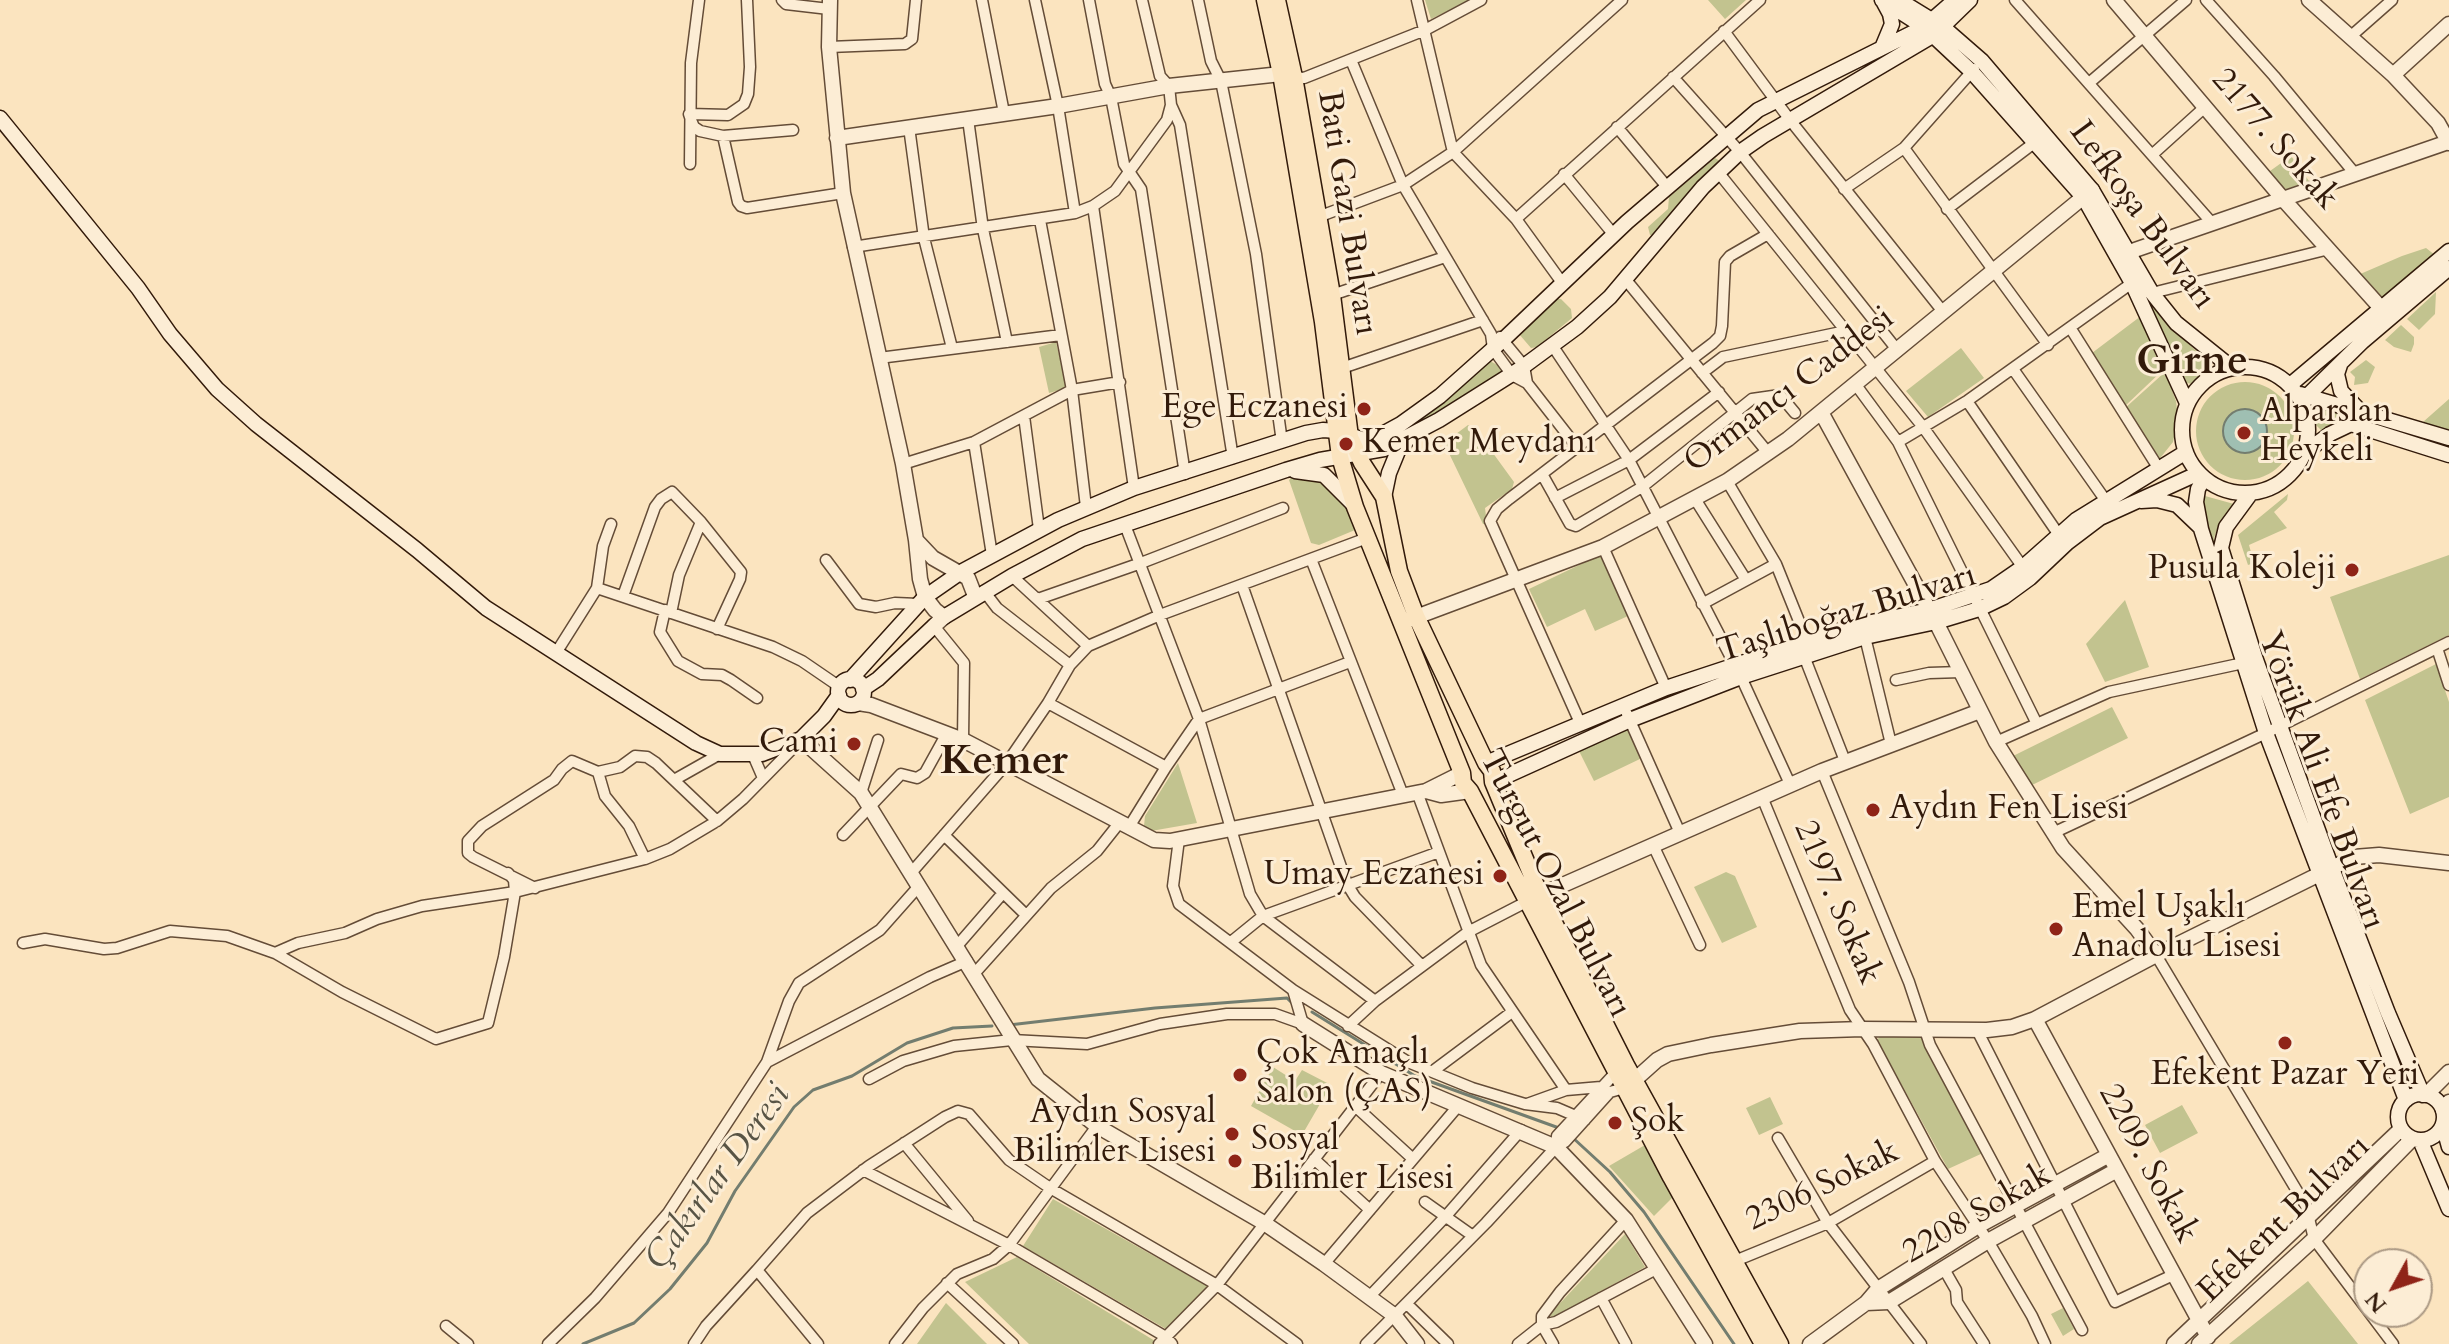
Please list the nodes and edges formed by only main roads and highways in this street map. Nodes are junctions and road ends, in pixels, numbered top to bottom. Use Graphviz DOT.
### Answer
graph roads {
  1 [pos="1265,0"];
  2 [pos="1277,0"];
  3 [pos="1287,75"];
  4 [pos="1343,434"];
  5 [pos="1409,620"];
  6 [pos="1486,763"];
  7 [pos="1462,773"];
  8 [pos="1493,782"];
  9 [pos="1470,791"];
  10 [pos="1534,898"];
  11 [pos="1728,1264"];
  12 [pos="1763,1344"];
  13 [pos="1780,1344"];
  1 -- 3 [label="main road"];
  2 -- 3 [label="main road, Bati Gazi Bulvarı"];
  3 -- 4 [label="main road"];
  3 -- 4 [label="main road, Bati Gazi Bulvarı"];
  4 -- 5 [label="main road, Turgut Ozal Bulvarı"];
  4 -- 5 [label="main road, Turgut Ozal Bulvarı"];
  5 -- 6 [label="main road, Turgut Ozal Bulvarı"];
  5 -- 7 [label="main road, Turgut Ozal Bulvarı"];
  6 -- 7 [label="main road"];
  6 -- 8 [label="main road, Turgut Ozal Bulvarı"];
  7 -- 9 [label="main road, Turgut Ozal Bulvarı"];
  8 -- 9 [label="main road"];
  8 -- 10 [label="main road, Turgut Ozal Bulvarı"];
  9 -- 10 [label="main road, Turgut Ozal Bulvarı"];
  10 -- 11 [label="main road, Turgut Ozal Bulvarı"];
  11 -- 12 [label="main road, Turgut Ozal Bulvarı"];
  11 -- 13 [label="main road, Turgut Ozal Bulvarı"];
}
